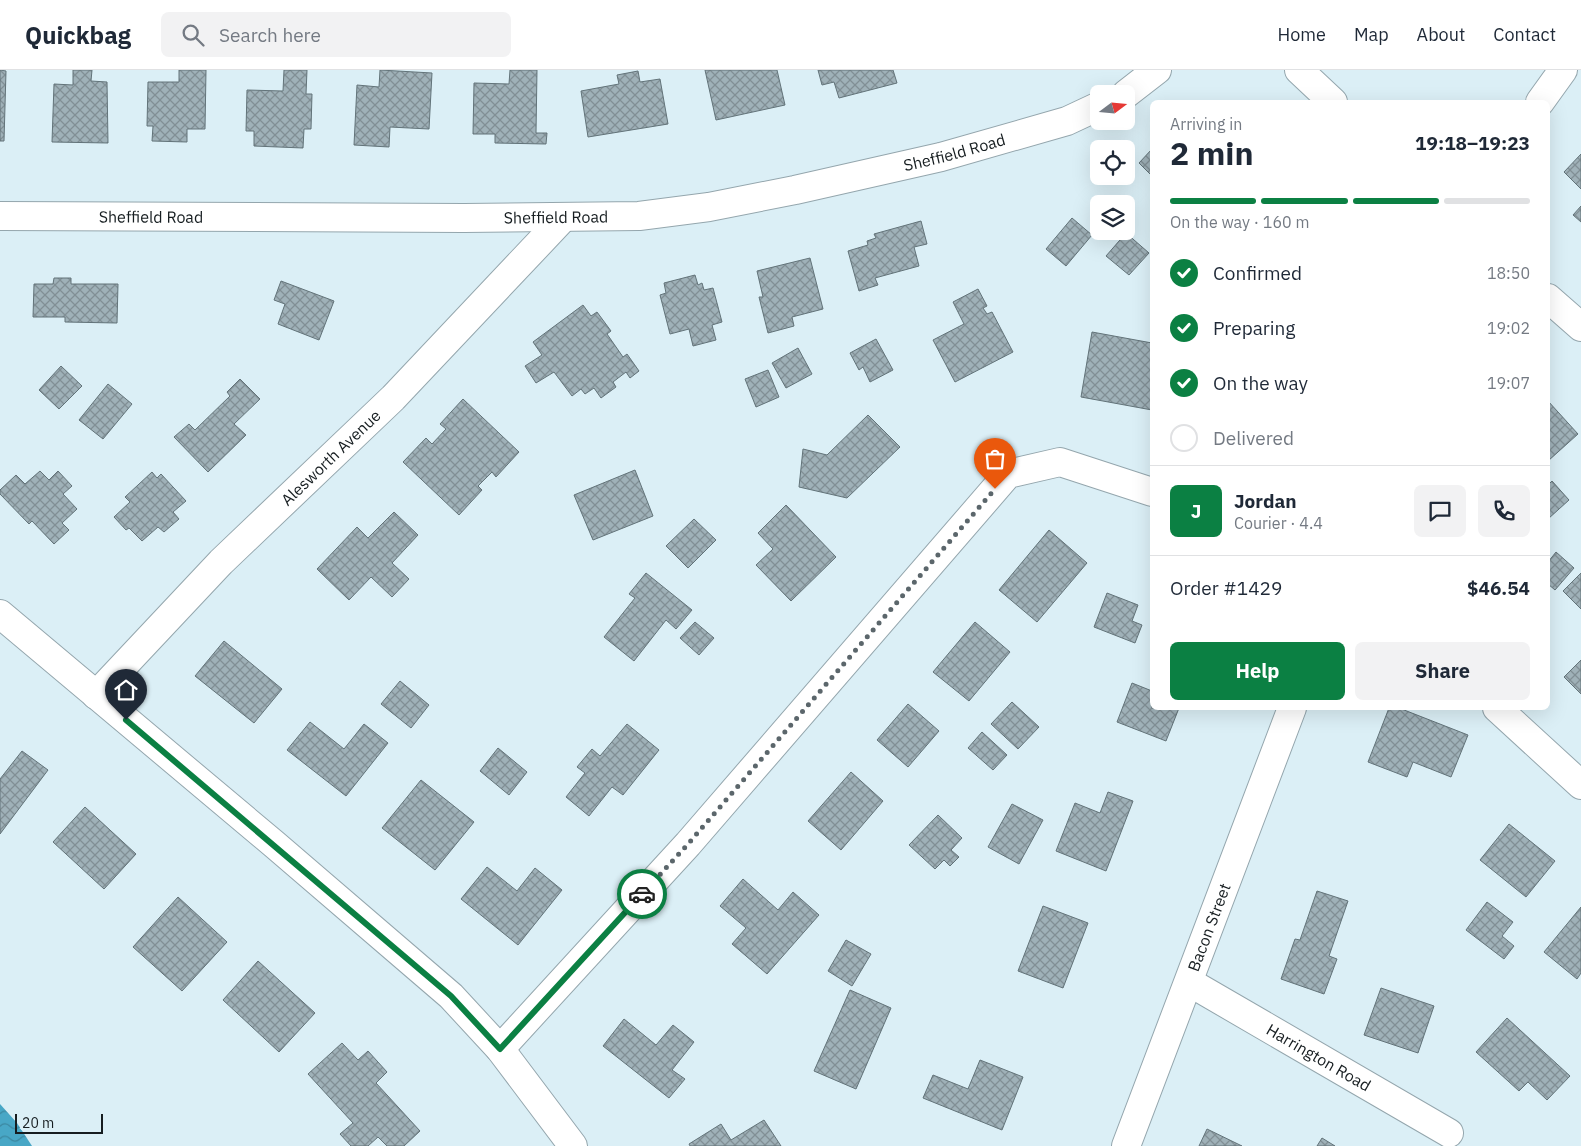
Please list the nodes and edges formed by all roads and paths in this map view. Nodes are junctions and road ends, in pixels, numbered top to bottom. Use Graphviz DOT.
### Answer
graph roads {
  1 [pos="1157,70"];
  2 [pos="1299,70"];
  3 [pos="1563,70"];
  4 [pos="1135,87"];
  5 [pos="1332,100"];
  6 [pos="1541,100"];
  7 [pos="1090,110"];
  8 [pos="0,216"];
  9 [pos="563,218"];
  10 [pos="1550,300"];
  11 [pos="1581,327"];
  12 [pos="1150,491"];
  13 [pos="0,614"];
  14 [pos="96,695"];
  15 [pos="1291,710"];
  16 [pos="1499,710"];
  17 [pos="1581,785"];
  18 [pos="1189,982"];
  19 [pos="500,1049"];
  20 [pos="1449,1132"];
  21 [pos="573,1146"];
  22 [pos="1126,1146"];
  1 -- 4 [label="street"];
  2 -- 5 [label="street"];
  3 -- 6 [label="street"];
  7 -- 9 [label="street, Sheffield Road"];
  8 -- 9 [label="street, Sheffield Road"];
  9 -- 14 [label="street, Alesworth Avenue"];
  10 -- 11 [label="street"];
  12 -- 19 [label="street"];
  13 -- 14 [label="street"];
  14 -- 19 [label="street"];
  15 -- 18 [label="street, Bacon Street"];
  16 -- 17 [label="street"];
  18 -- 20 [label="street, Harrington Road"];
  18 -- 22 [label="street, Bacon Street"];
  19 -- 21 [label="street"];
}
